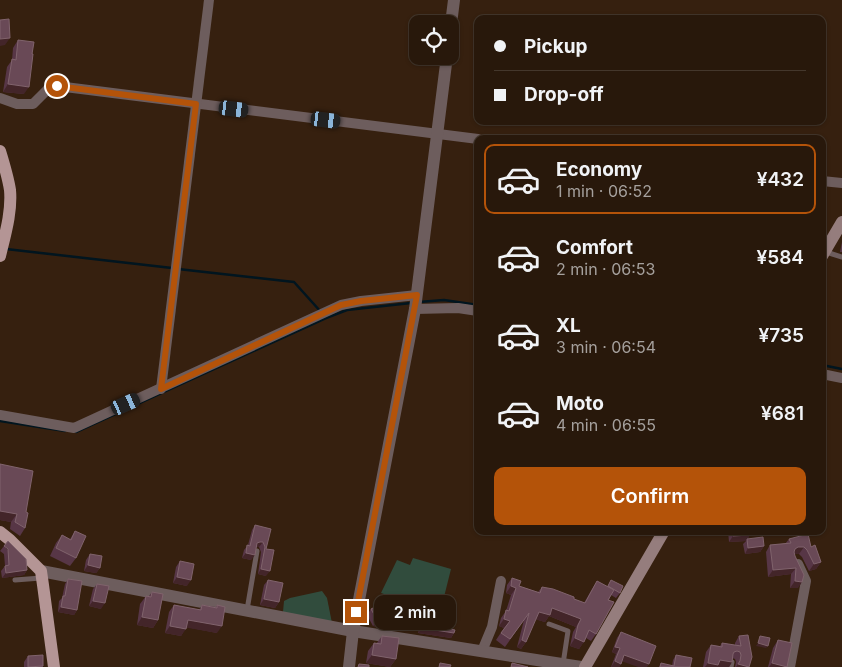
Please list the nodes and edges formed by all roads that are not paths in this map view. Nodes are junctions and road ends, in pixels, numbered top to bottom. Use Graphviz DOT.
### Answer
graph roads {
  1 [pos="209,0"];
  2 [pos="454,0"];
  3 [pos="452,15"];
  4 [pos="446,65"];
  5 [pos="0,98"];
  6 [pos="196,104"];
  7 [pos="438,134"];
  8 [pos="474,138"];
  9 [pos="0,151"];
  10 [pos="2,165"];
  11 [pos="826,182"];
  12 [pos="842,184"];
  13 [pos="842,222"];
  14 [pos="826,250"];
  15 [pos="826,254"];
  16 [pos="0,256"];
  17 [pos="842,257"];
  18 [pos="417,295"];
  19 [pos="415,309"];
  20 [pos="474,310"];
  21 [pos="826,375"];
  22 [pos="842,378"];
  23 [pos="161,389"];
  24 [pos="0,415"];
  25 [pos="0,532"];
  26 [pos="662,535"];
  27 [pos="257,551"];
  28 [pos="796,560"];
  29 [pos="41,574"];
  30 [pos="15,580"];
  31 [pos="501,581"];
  32 [pos="247,610"];
  33 [pos="549,624"];
  34 [pos="353,631"];
  35 [pos="482,651"];
  36 [pos="563,664"];
  37 [pos="54,667"];
  38 [pos="349,667"];
  39 [pos="581,667"];
  40 [pos="585,667"];
  41 [pos="790,667"];
  1 -- 6 [label="street"];
  2 -- 3 [label="street"];
  4 -- 7 [label="street"];
  5 -- 6 [label="street"];
  6 -- 7 [label="street"];
  6 -- 23 [label="street"];
  7 -- 8 [label="street"];
  7 -- 18 [label="street"];
  9 -- 10 [label="main road"];
  10 -- 16 [label="main road"];
  11 -- 12 [label="street"];
  13 -- 14 [label="main road"];
  15 -- 17 [label="lane"];
  18 -- 19 [label="street"];
  18 -- 23 [label="street"];
  19 -- 20 [label="street"];
  19 -- 34 [label="street"];
  21 -- 22 [label="street"];
  23 -- 24 [label="street"];
  25 -- 29 [label="main road"];
  26 -- 40 [label="main road"];
  27 -- 32 [label="lane"];
  28 -- 41 [label="street"];
  29 -- 30 [label="lane"];
  29 -- 32 [label="street"];
  29 -- 37 [label="main road"];
  31 -- 35 [label="street"];
  32 -- 34 [label="street"];
  33 -- 36 [label="lane"];
  34 -- 35 [label="street"];
  34 -- 38 [label="street"];
  35 -- 36 [label="street"];
  36 -- 39 [label="street"];
}
